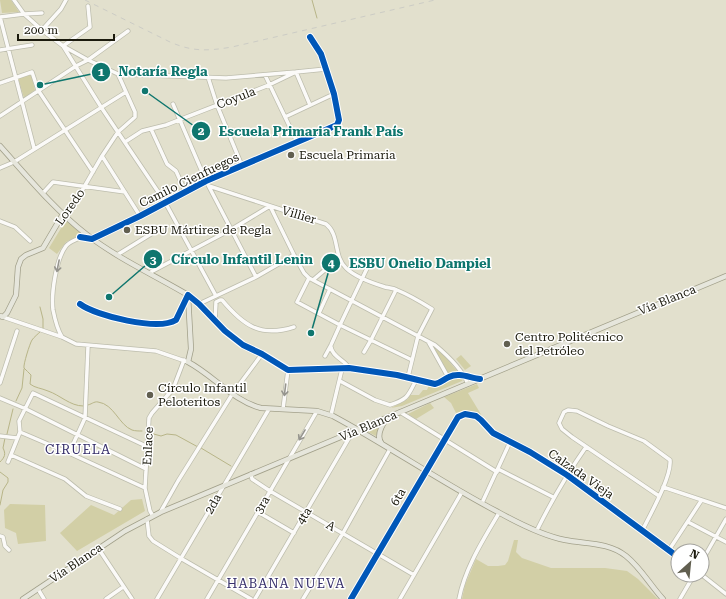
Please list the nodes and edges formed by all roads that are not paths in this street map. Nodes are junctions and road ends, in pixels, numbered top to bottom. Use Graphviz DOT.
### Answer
graph roads {
  1 [pos="14,0"];
  2 [pos="66,0"];
  3 [pos="88,6"];
  4 [pos="42,13"];
  5 [pos="24,14"];
  6 [pos="0,17"];
  7 [pos="42,30"];
  8 [pos="128,31"];
  9 [pos="310,37"];
  10 [pos="32,45"];
  11 [pos="64,46"];
  12 [pos="8,48"];
  13 [pos="0,50"];
  14 [pos="88,60"];
  15 [pos="76,66"];
  16 [pos="326,69"];
  17 [pos="296,72"];
  18 [pos="118,74"];
  19 [pos="265,75"];
  20 [pos="16,77"];
  21 [pos="208,77"];
  22 [pos="0,83"];
  23 [pos="269,85"];
  24 [pos="38,90"];
  25 [pos="126,92"];
  26 [pos="334,94"];
  27 [pos="22,101"];
  28 [pos="173,104"];
  29 [pos="217,105"];
  30 [pos="310,105"];
  31 [pos="101,107"];
  32 [pos="0,114"];
  33 [pos="285,117"];
  34 [pos="179,120"];
  35 [pos="151,128"];
  36 [pos="65,130"];
  37 [pos="118,132"];
  38 [pos="125,142"];
  39 [pos="297,142"];
  40 [pos="0,146"];
  41 [pos="34,148"];
  42 [pos="102,156"];
  43 [pos="14,162"];
  44 [pos="242,166"];
  45 [pos="0,168"];
  46 [pos="93,172"];
  47 [pos="206,181"];
  48 [pos="84,186"];
  49 [pos="209,186"];
  50 [pos="185,191"];
  51 [pos="124,192"];
  52 [pos="42,193"];
  53 [pos="165,202"];
  54 [pos="270,206"];
  55 [pos="63,214"];
  56 [pos="140,216"];
  57 [pos="0,221"];
  58 [pos="232,229"];
  59 [pos="86,234"];
  60 [pos="152,234"];
  61 [pos="80,237"];
  62 [pos="92,239"];
  63 [pos="30,241"];
  64 [pos="192,250"];
  65 [pos="117,255"];
  66 [pos="294,255"];
  67 [pos="339,258"];
  68 [pos="371,260"];
  69 [pos="149,272"];
  70 [pos="726,276"];
  71 [pos="256,277"];
  72 [pos="362,277"];
  73 [pos="311,279"];
  74 [pos="330,289"];
  75 [pos="396,290"];
  76 [pos="188,295"];
  77 [pos="216,296"];
  78 [pos="352,300"];
  79 [pos="80,304"];
  80 [pos="199,304"];
  81 [pos="319,313"];
  82 [pos="382,316"];
  83 [pos="1,317"];
  84 [pos="215,321"];
  85 [pos="340,325"];
  86 [pos="294,327"];
  87 [pos="17,331"];
  88 [pos="418,336"];
  89 [pos="62,337"];
  90 [pos="371,340"];
  91 [pos="428,341"];
  92 [pos="331,345"];
  93 [pos="88,346"];
  94 [pos="192,349"];
  95 [pos="364,352"];
  96 [pos="262,354"];
  97 [pos="325,356"];
  98 [pos="412,360"];
  99 [pos="186,361"];
  100 [pos="198,367"];
  101 [pos="349,368"];
  102 [pos="342,369"];
  103 [pos="288,370"];
  104 [pos="2,372"];
  105 [pos="464,375"];
  106 [pos="408,377"];
  107 [pos="448,377"];
  108 [pos="480,379"];
  109 [pos="416,380"];
  110 [pos="340,381"];
  111 [pos="0,383"];
  112 [pos="468,384"];
  113 [pos="233,393"];
  114 [pos="0,398"];
  115 [pos="26,409"];
  116 [pos="269,409"];
  117 [pos="283,409"];
  118 [pos="317,410"];
  119 [pos="400,412"];
  120 [pos="331,414"];
  121 [pos="470,415"];
  122 [pos="85,418"];
  123 [pos="387,418"];
  124 [pos="359,430"];
  125 [pos="20,432"];
  126 [pos="352,433"];
  127 [pos="77,435"];
  128 [pos="0,436"];
  129 [pos="17,438"];
  130 [pos="444,440"];
  131 [pos="510,442"];
  132 [pos="146,446"];
  133 [pos="387,447"];
  134 [pos="586,447"];
  135 [pos="69,453"];
  136 [pos="11,455"];
  137 [pos="288,459"];
  138 [pos="8,462"];
  139 [pos="146,469"];
  140 [pos="426,471"];
  141 [pos="497,471"];
  142 [pos="251,474"];
  143 [pos="566,475"];
  144 [pos="223,486"];
  145 [pos="663,487"];
  146 [pos="145,488"];
  147 [pos="270,491"];
  148 [pos="462,492"];
  149 [pos="659,496"];
  150 [pos="554,497"];
  151 [pos="701,501"];
  152 [pos="482,503"];
  153 [pos="726,508"];
  154 [pos="120,509"];
  155 [pos="161,512"];
  156 [pos="258,512"];
  157 [pos="306,512"];
  158 [pos="499,513"];
  159 [pos="154,516"];
  160 [pos="726,518"];
  161 [pos="147,519"];
  162 [pos="688,522"];
  163 [pos="537,530"];
  164 [pos="642,531"];
  165 [pos="294,533"];
  166 [pos="342,533"];
  167 [pos="0,536"];
  168 [pos="715,537"];
  169 [pos="726,542"];
  170 [pos="710,546"];
  171 [pos="98,548"];
  172 [pos="9,550"];
  173 [pos="669,550"];
  174 [pos="378,554"];
  175 [pos="182,559"];
  176 [pos="414,575"];
  177 [pos="219,580"];
  178 [pos="710,581"];
  179 [pos="689,583"];
  180 [pos="123,587"];
  181 [pos="38,589"];
  182 [pos="726,594"];
  183 [pos="23,599"];
  184 [pos="44,599"];
  185 [pos="106,599"];
  186 [pos="132,599"];
  187 [pos="158,599"];
  188 [pos="207,599"];
  189 [pos="251,599"];
  190 [pos="255,599"];
  191 [pos="303,599"];
  192 [pos="352,599"];
  193 [pos="400,599"];
  194 [pos="459,599"];
  195 [pos="663,599"];
  196 [pos="680,599"];
  1 -- 5 [label="street"];
  2 -- 7 [label="street"];
  3 -- 11 [label="street"];
  4 -- 5 [label="street"];
  5 -- 6 [label="street"];
  5 -- 7 [label="street"];
  6 -- 12 [label="street"];
  7 -- 11 [label="street"];
  8 -- 14 [label="street"];
  9 -- 16 [label="street"];
  10 -- 12 [label="street"];
  11 -- 14 [label="street"];
  11 -- 15 [label="street"];
  12 -- 13 [label="street"];
  12 -- 20 [label="street"];
  14 -- 15 [label="street"];
  14 -- 18 [label="street"];
  15 -- 24 [label="street"];
  15 -- 31 [label="street"];
  16 -- 17 [label="street, Coyula"];
  16 -- 26 [label="street"];
  17 -- 19 [label="street"];
  17 -- 23 [label="street, Coyula"];
  17 -- 30 [label="street"];
  18 -- 21 [label="street"];
  18 -- 25 [label="street"];
  19 -- 21 [label="street"];
  19 -- 23 [label="street"];
  20 -- 22 [label="street"];
  20 -- 24 [label="street"];
  20 -- 27 [label="street"];
  21 -- 29 [label="street"];
  23 -- 29 [label="street, Coyula"];
  23 -- 33 [label="street"];
  24 -- 27 [label="street"];
  24 -- 36 [label="street"];
  25 -- 31 [label="street"];
  25 -- 37 [label="street, Loredo"];
  26 -- 30 [label="street"];
  26 -- 39 [label="street, Camilo Cienfuegos"];
  27 -- 32 [label="street"];
  27 -- 41 [label="street"];
  28 -- 34 [label="street"];
  29 -- 34 [label="street, Coyula"];
  29 -- 44 [label="street"];
  30 -- 33 [label="street"];
  31 -- 36 [label="street"];
  31 -- 37 [label="street"];
  33 -- 39 [label="street"];
  34 -- 35 [label="street, Coyula"];
  34 -- 47 [label="street"];
  35 -- 38 [label="street, Coyula"];
  35 -- 50 [label="street"];
  36 -- 41 [label="street"];
  36 -- 46 [label="street"];
  37 -- 38 [label="street"];
  37 -- 42 [label="street, Loredo"];
  38 -- 53 [label="street"];
  39 -- 44 [label="street, Camilo Cienfuegos"];
  40 -- 43 [label="main road"];
  41 -- 43 [label="street"];
  42 -- 46 [label="street, Loredo"];
  42 -- 51 [label="street"];
  43 -- 45 [label="street"];
  43 -- 52 [label="main road"];
  44 -- 47 [label="street, Camilo Cienfuegos"];
  46 -- 48 [label="street, Loredo"];
  47 -- 49 [label="street"];
  47 -- 50 [label="street, Camilo Cienfuegos"];
  48 -- 51 [label="street"];
  48 -- 52 [label="street"];
  48 -- 55 [label="street, Loredo"];
  49 -- 54 [label="street"];
  49 -- 58 [label="street"];
  50 -- 53 [label="street, Camilo Cienfuegos"];
  51 -- 56 [label="street"];
  52 -- 55 [label="main road"];
  53 -- 56 [label="street, Camilo Cienfuegos"];
  53 -- 64 [label="street"];
  54 -- 58 [label="street"];
  54 -- 66 [label="street"];
  54 -- 67 [label="street, Villier"];
  55 -- 59 [label="main road"];
  55 -- 83 [label="main road, Loredo"];
  56 -- 62 [label="street, Camilo Cienfuegos"];
  57 -- 63 [label="street"];
  58 -- 64 [label="street"];
  58 -- 71 [label="street"];
  59 -- 61 [label="street"];
  59 -- 62 [label="main road"];
  60 -- 65 [label="street"];
  61 -- 62 [label="street"];
  61 -- 89 [label="street, one-way"];
  62 -- 65 [label="main road"];
  64 -- 69 [label="street"];
  64 -- 77 [label="street"];
  65 -- 69 [label="main road"];
  66 -- 71 [label="street"];
  66 -- 73 [label="street"];
  67 -- 72 [label="street"];
  67 -- 73 [label="street"];
  68 -- 72 [label="street"];
  69 -- 76 [label="main road"];
  70 -- 108 [label="main road, Vía Blanca"];
  71 -- 77 [label="street"];
  72 -- 75 [label="street"];
  72 -- 78 [label="street"];
  73 -- 74 [label="street"];
  73 -- 81 [label="street"];
  74 -- 78 [label="street"];
  74 -- 81 [label="street"];
  75 -- 82 [label="street"];
  75 -- 88 [label="street"];
  76 -- 79 [label="street"];
  76 -- 80 [label="street"];
  76 -- 94 [label="main road, Enlace"];
  77 -- 80 [label="street"];
  78 -- 82 [label="street"];
  78 -- 85 [label="street"];
  80 -- 84 [label="street"];
  81 -- 85 [label="street"];
  82 -- 88 [label="street"];
  82 -- 90 [label="street"];
  83 -- 89 [label="street"];
  84 -- 86 [label="street"];
  84 -- 96 [label="street"];
  85 -- 90 [label="street"];
  85 -- 92 [label="street"];
  87 -- 104 [label="street"];
  88 -- 91 [label="street"];
  88 -- 98 [label="street"];
  89 -- 93 [label="street"];
  90 -- 95 [label="street"];
  90 -- 98 [label="street"];
  91 -- 105 [label="street"];
  91 -- 107 [label="street"];
  92 -- 97 [label="street"];
  92 -- 101 [label="street"];
  93 -- 99 [label="street"];
  93 -- 122 [label="street"];
  94 -- 99 [label="main road, Enlace"];
  94 -- 100 [label="main road"];
  96 -- 103 [label="street"];
  96 -- 113 [label="street"];
  98 -- 106 [label="street"];
  99 -- 100 [label="main road"];
  99 -- 132 [label="street, Enlace"];
  100 -- 113 [label="main road"];
  101 -- 102 [label="street"];
  101 -- 106 [label="street"];
  102 -- 103 [label="street"];
  102 -- 110 [label="street"];
  103 -- 117 [label="street, one-way"];
  104 -- 111 [label="street"];
  105 -- 107 [label="street"];
  105 -- 108 [label="street"];
  105 -- 112 [label="street"];
  106 -- 109 [label="street"];
  107 -- 109 [label="street"];
  108 -- 112 [label="main road, Vía Blanca"];
  109 -- 110 [label="street"];
  110 -- 120 [label="street"];
  112 -- 119 [label="main road, Vía Blanca"];
  113 -- 116 [label="main road"];
  113 -- 155 [label="street"];
  114 -- 115 [label="street"];
  115 -- 122 [label="street"];
  115 -- 125 [label="street"];
  115 -- 127 [label="street"];
  116 -- 117 [label="main road"];
  116 -- 144 [label="street, 2da"];
  117 -- 118 [label="main road"];
  118 -- 120 [label="main road"];
  118 -- 137 [label="street, 3ra, one-way"];
  119 -- 123 [label="main road, Vía Blanca"];
  119 -- 130 [label="street"];
  120 -- 124 [label="main road"];
  121 -- 130 [label="street, 6ta"];
  121 -- 131 [label="street, Calzada Vieja"];
  122 -- 127 [label="street"];
  122 -- 132 [label="street"];
  123 -- 124 [label="main road, Vía Blanca"];
  123 -- 133 [label="main road"];
  124 -- 126 [label="main road, Vía Blanca"];
  124 -- 133 [label="main road"];
  125 -- 129 [label="street"];
  125 -- 135 [label="street"];
  126 -- 137 [label="main road, Vía Blanca"];
  126 -- 157 [label="street, 4ta"];
  127 -- 135 [label="street"];
  127 -- 139 [label="street"];
  128 -- 129 [label="street"];
  129 -- 136 [label="street"];
  130 -- 140 [label="street, 6ta"];
  130 -- 141 [label="street"];
  131 -- 141 [label="street"];
  131 -- 143 [label="street, Calzada Vieja"];
  132 -- 139 [label="street, Enlace"];
  133 -- 140 [label="main road"];
  133 -- 166 [label="street"];
  134 -- 143 [label="street"];
  134 -- 145 [label="street"];
  134 -- 149 [label="street"];
  135 -- 146 [label="street"];
  136 -- 138 [label="street"];
  136 -- 154 [label="street"];
  137 -- 142 [label="main road, Vía Blanca"];
  137 -- 147 [label="street, 3ra"];
  139 -- 146 [label="street, Enlace"];
  140 -- 148 [label="main road"];
  140 -- 174 [label="street, 6ta"];
  141 -- 150 [label="street"];
  141 -- 152 [label="street"];
  142 -- 144 [label="main road, Vía Blanca"];
  142 -- 147 [label="street, A"];
  143 -- 150 [label="street"];
  143 -- 164 [label="street, Calzada Vieja"];
  144 -- 155 [label="main road, Vía Blanca"];
  144 -- 175 [label="street, 2da"];
  145 -- 149 [label="street"];
  145 -- 151 [label="street"];
  146 -- 159 [label="street, Enlace"];
  147 -- 156 [label="street, 3ra"];
  147 -- 157 [label="street, A"];
  148 -- 152 [label="main road"];
  148 -- 176 [label="street"];
  149 -- 164 [label="street"];
  150 -- 163 [label="street"];
  151 -- 153 [label="street"];
  151 -- 162 [label="street"];
  152 -- 158 [label="main road"];
  155 -- 159 [label="main road, Vía Blanca"];
  156 -- 165 [label="street"];
  156 -- 177 [label="street, 3ra"];
  157 -- 165 [label="street, 4ta"];
  157 -- 166 [label="street, A"];
  158 -- 163 [label="main road"];
  158 -- 194 [label="street"];
  159 -- 161 [label="main road, Vía Blanca"];
  160 -- 168 [label="street"];
  161 -- 171 [label="main road, Vía Blanca"];
  161 -- 175 [label="street"];
  162 -- 168 [label="street"];
  162 -- 173 [label="street"];
  163 -- 195 [label="main road"];
  164 -- 173 [label="street, Calzada Vieja"];
  165 -- 190 [label="street, 4ta"];
  166 -- 174 [label="street, A"];
  166 -- 191 [label="street"];
  167 -- 172 [label="street"];
  168 -- 169 [label="street"];
  168 -- 170 [label="street"];
  171 -- 180 [label="street"];
  171 -- 181 [label="main road, Vía Blanca"];
  174 -- 176 [label="street, A"];
  174 -- 192 [label="street, 6ta"];
  175 -- 177 [label="street"];
  175 -- 187 [label="street, 2da"];
  176 -- 193 [label="street"];
  177 -- 188 [label="street, 3ra"];
  177 -- 189 [label="street"];
  178 -- 182 [label="street"];
  179 -- 196 [label="street"];
  180 -- 185 [label="street"];
  180 -- 186 [label="street"];
  181 -- 183 [label="main road, Vía Blanca"];
  181 -- 184 [label="street"];
}
